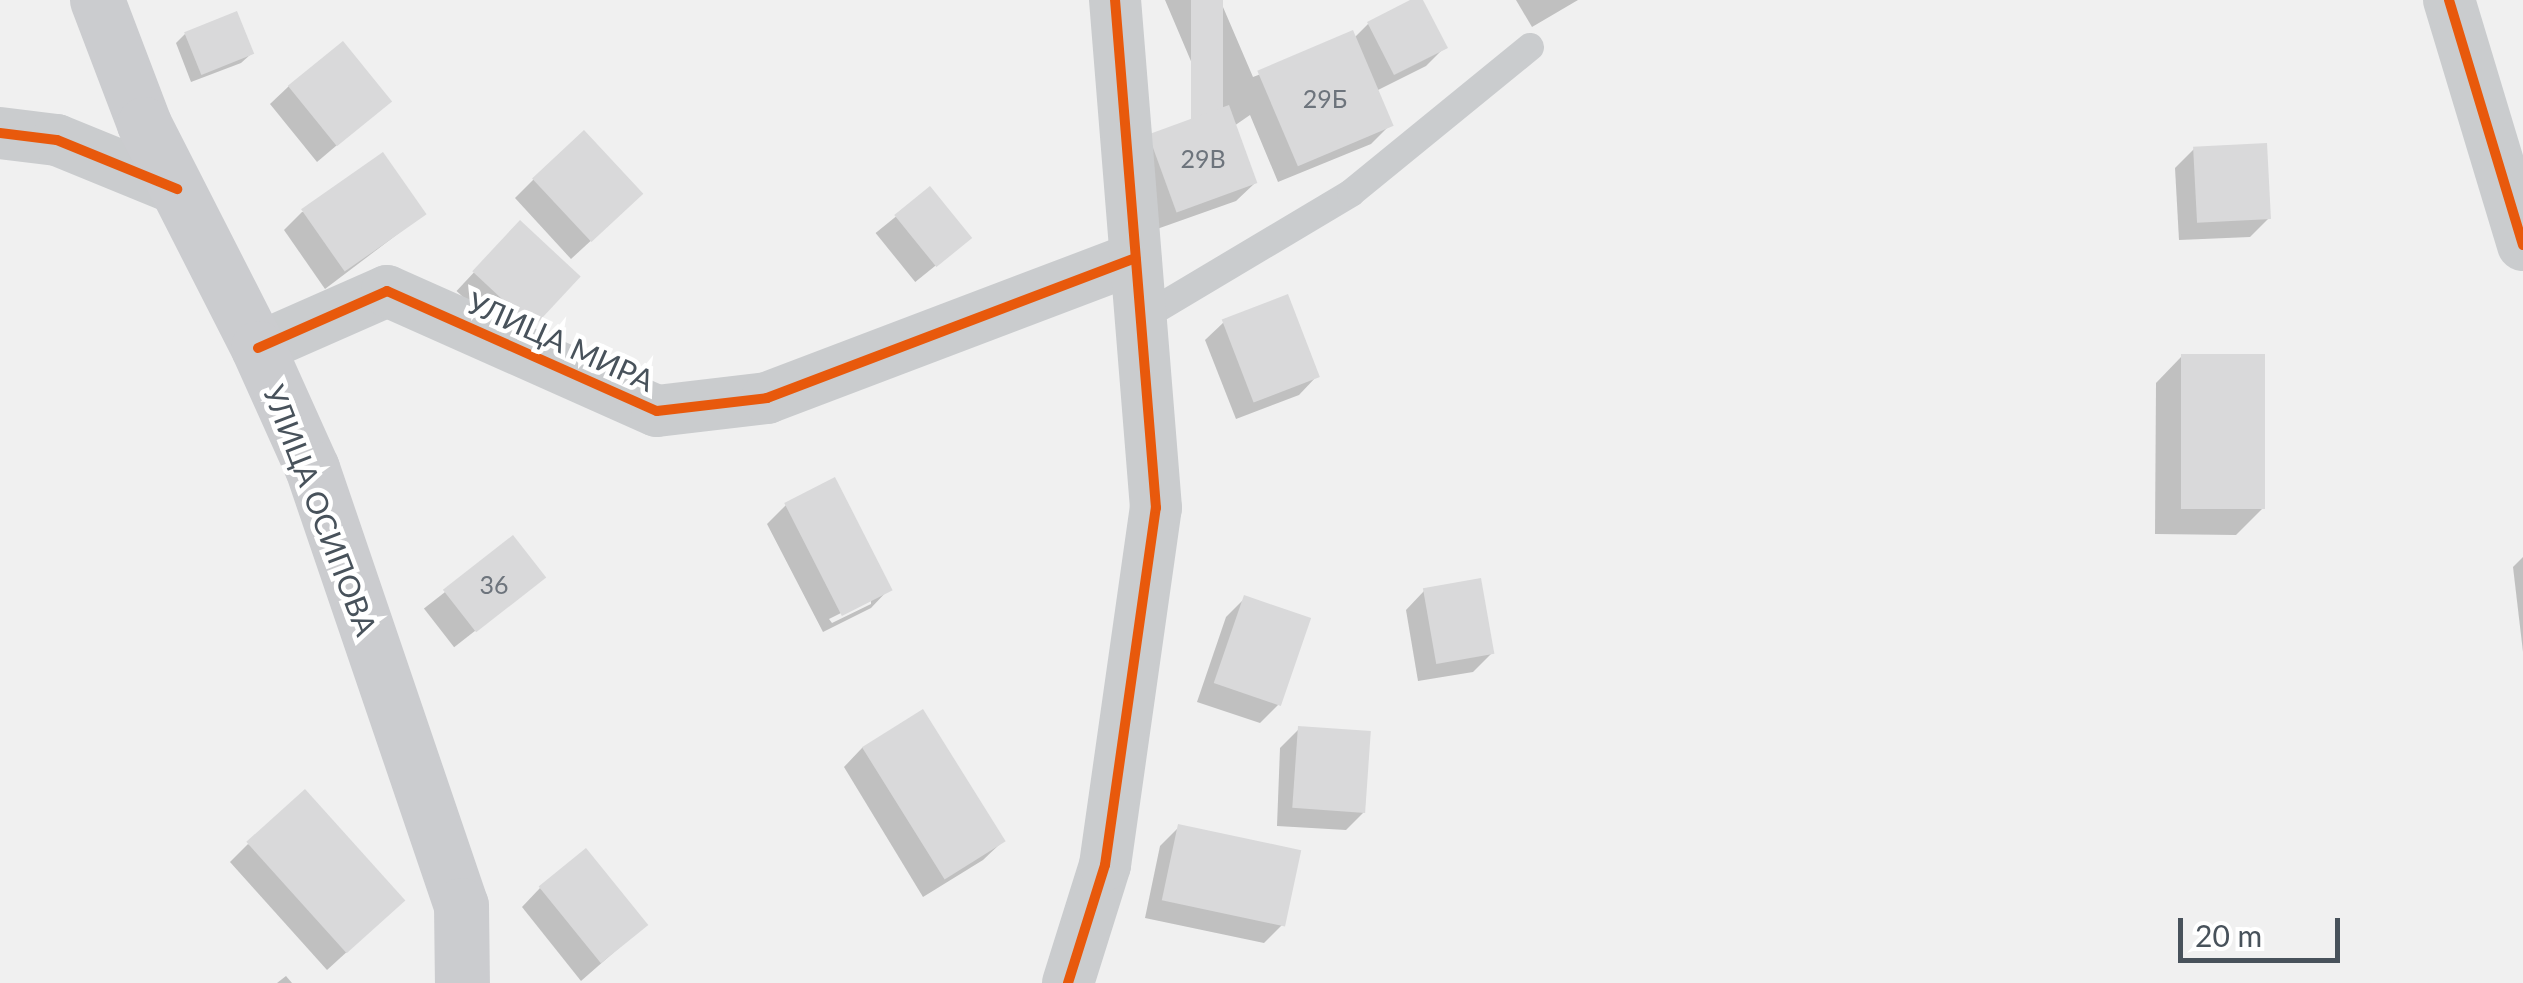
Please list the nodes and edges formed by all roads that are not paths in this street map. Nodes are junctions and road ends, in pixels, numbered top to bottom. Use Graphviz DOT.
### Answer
graph roads {
  1 [pos="97,0"];
  2 [pos="1116,0"];
  3 [pos="2449,0"];
  4 [pos="1530,48"];
  5 [pos="0,132"];
  6 [pos="177,189"];
  7 [pos="2523,246"];
  8 [pos="1135,258"];
  9 [pos="1140,319"];
  10 [pos="258,348"];
  11 [pos="462,983"];
  12 [pos="1068,983"];
  1 -- 6 [label="main road, УЛИЦА ОСИПОВА"];
  2 -- 8 [label="street"];
  3 -- 7 [label="street"];
  4 -- 9 [label="lane"];
  5 -- 6 [label="street"];
  6 -- 10 [label="main road, УЛИЦА ОСИПОВА"];
  8 -- 9 [label="street"];
  8 -- 10 [label="street, УЛИЦА МИРА"];
  9 -- 12 [label="street"];
  10 -- 11 [label="main road, УЛИЦА ОСИПОВА"];
}
